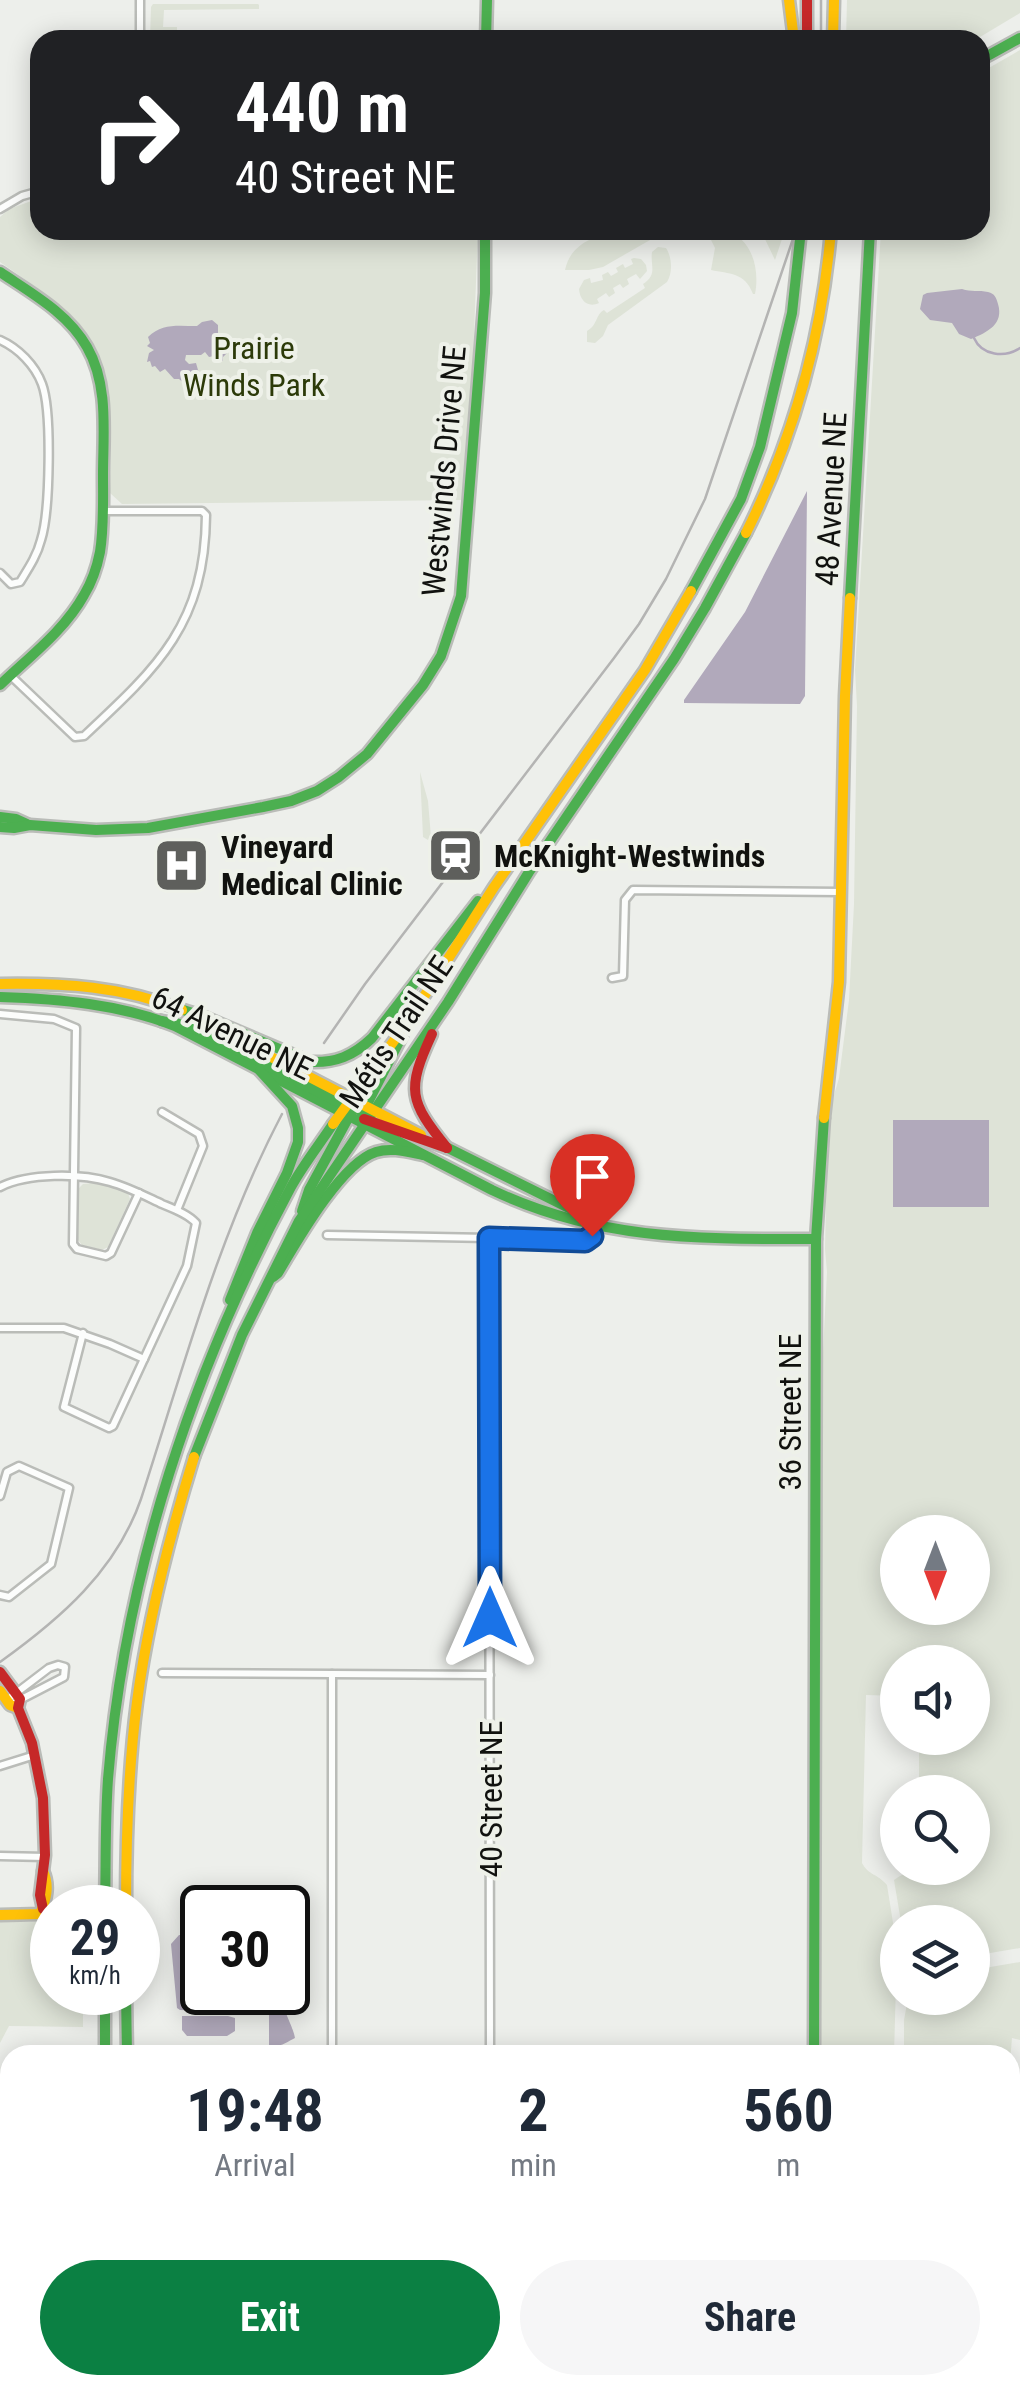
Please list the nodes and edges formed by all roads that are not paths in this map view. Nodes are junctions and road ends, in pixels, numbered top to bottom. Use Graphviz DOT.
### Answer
graph roads {
  1 [pos="140,0"];
  2 [pos="486,0"];
  3 [pos="789,0"];
  4 [pos="806,0"];
  5 [pos="834,0"];
  6 [pos="140,30"];
  7 [pos="486,30"];
  8 [pos="793,30"];
  9 [pos="806,30"];
  10 [pos="834,30"];
  11 [pos="1020,38"];
  12 [pos="990,54"];
  13 [pos="30,194"];
  14 [pos="0,209"];
  15 [pos="486,240"];
  16 [pos="800,240"];
  17 [pos="829,240"];
  18 [pos="869,240"];
  19 [pos="0,272"];
  20 [pos="0,340"];
  21 [pos="102,511"];
  22 [pos="0,573"];
  23 [pos="10,675"];
  24 [pos="0,685"];
  25 [pos="844,771"];
  26 [pos="0,817"];
  27 [pos="30,825"];
  28 [pos="0,827"];
  29 [pos="494,887"];
  30 [pos="842,892"];
  31 [pos="612,978"];
  32 [pos="0,984"];
  33 [pos="0,997"];
  34 [pos="449,1001"];
  35 [pos="177,1008"];
  36 [pos="0,1014"];
  37 [pos="162,1021"];
  38 [pos="260,1071"];
  39 [pos="162,1112"];
  40 [pos="356,1112"];
  41 [pos="448,1148"];
  42 [pos="423,1155"];
  43 [pos="74,1177"];
  44 [pos="0,1187"];
  45 [pos="140,1194"];
  46 [pos="177,1210"];
  47 [pos="596,1226"];
  48 [pos="327,1235"];
  49 [pos="489,1238"];
  50 [pos="816,1239"];
  51 [pos="268,1280"];
  52 [pos="223,1325"];
  53 [pos="0,1328"];
  54 [pos="82,1333"];
  55 [pos="144,1360"];
  56 [pos="0,1496"];
  57 [pos="0,1595"];
  58 [pos="0,1672"];
  59 [pos="162,1673"];
  60 [pos="332,1674"];
  61 [pos="490,1675"];
  62 [pos="12,1699"];
  63 [pos="37,1754"];
  64 [pos="0,1766"];
  65 [pos="0,1856"];
  66 [pos="44,1857"];
  67 [pos="106,1885"];
  68 [pos="126,1885"];
  69 [pos="0,1915"];
  70 [pos="105,2015"];
  71 [pos="126,2015"];
  72 [pos="105,2045"];
  73 [pos="127,2045"];
  74 [pos="332,2045"];
  75 [pos="490,2045"];
  76 [pos="814,2045"];
  1 -- 6 [label="street"];
  2 -- 7 [label="main road"];
  3 -- 8 [label="main road"];
  4 -- 9 [label="main road"];
  5 -- 10 [label="main road"];
  11 -- 12 [label="main road"];
  13 -- 14 [label="street"];
  15 -- 27 [label="main road, Westwinds Drive NE"];
  16 -- 29 [label="main road, Métis Trail NE"];
  17 -- 34 [label="main road, Métis Trail NE"];
  18 -- 25 [label="main road, 48 Avenue NE"];
  19 -- 21 [label="main road"];
  20 -- 22 [label="street"];
  21 -- 23 [label="main road"];
  21 -- 23 [label="street"];
  23 -- 24 [label="main road"];
  25 -- 30 [label="main road, 36 Street NE"];
  26 -- 27 [label="main road, Westwinds Drive NE"];
  27 -- 28 [label="main road, Westwinds Drive NE"];
  29 -- 35 [label="main road"];
  29 -- 40 [label="main road, Métis Trail NE"];
  30 -- 31 [label="street"];
  30 -- 50 [label="main road, 36 Street NE"];
  32 -- 35 [label="main road, 64 Avenue NE"];
  33 -- 37 [label="main road, 64 Avenue NE"];
  34 -- 40 [label="main road, Métis Trail NE"];
  34 -- 41 [label="main road"];
  35 -- 40 [label="main road, 64 Avenue NE"];
  36 -- 43 [label="street"];
  37 -- 38 [label="main road, 64 Avenue NE"];
  37 -- 40 [label="main road"];
  38 -- 40 [label="main road, 64 Avenue NE"];
  38 -- 52 [label="main road"];
  39 -- 46 [label="street"];
  40 -- 41 [label="main road, 64 Avenue NE"];
  40 -- 42 [label="main road, 64 Avenue NE"];
  40 -- 51 [label="main road, Métis Trail NE"];
  40 -- 52 [label="main road, Métis Trail NE"];
  41 -- 47 [label="main road, 64 Avenue NE"];
  42 -- 47 [label="main road, 64 Avenue NE"];
  42 -- 51 [label="main road"];
  43 -- 44 [label="street"];
  43 -- 45 [label="street"];
  43 -- 45 [label="street"];
  45 -- 46 [label="street"];
  46 -- 55 [label="street"];
  47 -- 49 [label="street"];
  47 -- 50 [label="main road, 64 Avenue NE"];
  48 -- 49 [label="street"];
  49 -- 61 [label="street, 40 Street NE"];
  50 -- 76 [label="main road, 36 Street NE"];
  51 -- 68 [label="main road, Métis Trail NE"];
  52 -- 67 [label="main road, Métis Trail NE"];
  53 -- 54 [label="street"];
  54 -- 55 [label="street"];
  54 -- 55 [label="street"];
  56 -- 57 [label="street"];
  58 -- 62 [label="main road"];
  59 -- 60 [label="street"];
  60 -- 61 [label="street"];
  60 -- 74 [label="street"];
  61 -- 75 [label="street, 40 Street NE"];
  62 -- 62 [label="street"];
  62 -- 63 [label="main road"];
  63 -- 64 [label="street"];
  63 -- 66 [label="main road"];
  65 -- 66 [label="street"];
  66 -- 69 [label="main road"];
  70 -- 72 [label="main road"];
  71 -- 73 [label="main road"];
}
